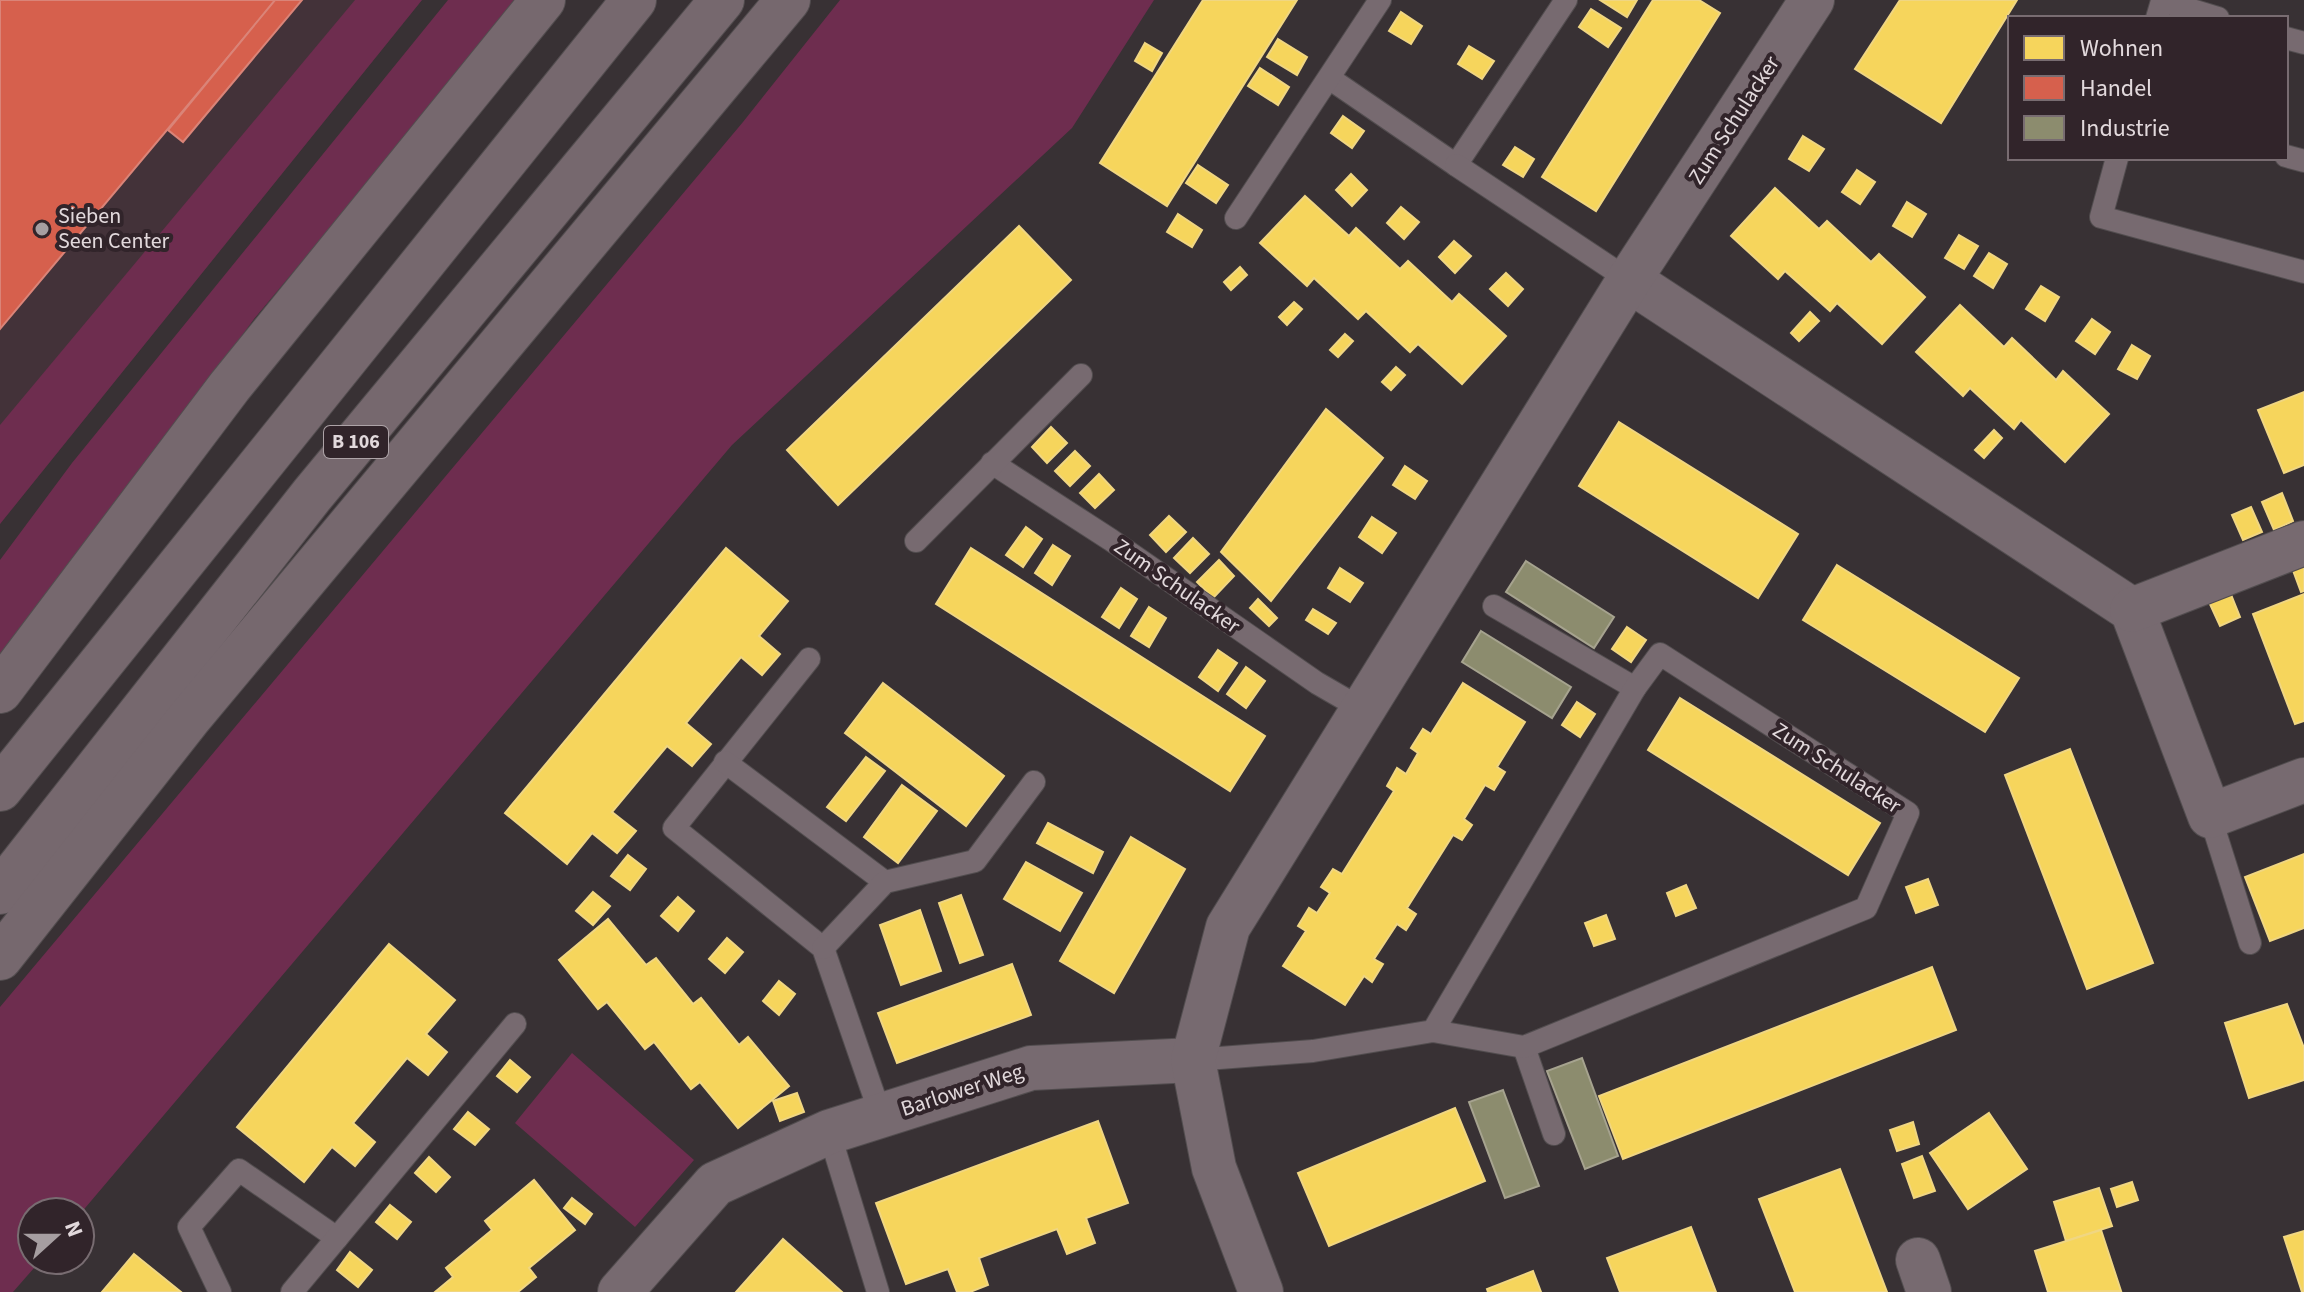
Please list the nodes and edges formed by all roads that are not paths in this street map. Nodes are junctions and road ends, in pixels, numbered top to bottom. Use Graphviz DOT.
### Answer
graph roads {
  1 [pos="543,0"];
  2 [pos="634,0"];
  3 [pos="722,0"];
  4 [pos="788,0"];
  5 [pos="1380,0"];
  6 [pos="1566,0"];
  7 [pos="1812,0"];
  8 [pos="2206,10"];
  9 [pos="2158,16"];
  10 [pos="1329,78"];
  11 [pos="2116,160"];
  12 [pos="1456,165"];
  13 [pos="1236,218"];
  14 [pos="2304,272"];
  15 [pos="1629,280"];
  16 [pos="1081,375"];
  17 [pos="992,463"];
  18 [pos="916,541"];
  19 [pos="2304,543"];
  20 [pos="1494,606"];
  21 [pos="2132,610"];
  22 [pos="809,659"];
  23 [pos="1635,688"];
  24 [pos="0,691"];
  25 [pos="1362,709"];
  26 [pos="725,762"];
  27 [pos="2304,780"];
  28 [pos="1034,782"];
  29 [pos="0,789"];
  30 [pos="2210,816"];
  31 [pos="885,882"];
  32 [pos="0,892"];
  33 [pos="2250,943"];
  34 [pos="823,948"];
  35 [pos="0,958"];
  36 [pos="515,1024"];
  37 [pos="1433,1031"];
  38 [pos="1524,1047"];
  39 [pos="1193,1060"];
  40 [pos="881,1116"];
  41 [pos="829,1132"];
  42 [pos="1554,1134"];
  43 [pos="337,1238"];
  44 [pos="220,1292"];
  45 [pos="292,1292"];
  46 [pos="620,1292"];
  47 [pos="878,1292"];
  48 [pos="1261,1292"];
  1 -- 24 [label="highway"];
  2 -- 29 [label="highway, B 106"];
  3 -- 32 [label="highway, B 106"];
  4 -- 35 [label="highway"];
  5 -- 10 [label="lane"];
  6 -- 12 [label="lane"];
  7 -- 15 [label="street, Zum Schulacker"];
  8 -- 9 [label="lane"];
  10 -- 12 [label="lane"];
  10 -- 13 [label="lane"];
  11 -- 14 [label="lane"];
  12 -- 15 [label="lane"];
  15 -- 21 [label="street"];
  15 -- 25 [label="street, Zum Schulacker"];
  16 -- 17 [label="lane"];
  17 -- 18 [label="lane"];
  17 -- 25 [label="lane, Zum Schulacker"];
  19 -- 21 [label="street"];
  20 -- 23 [label="lane"];
  21 -- 30 [label="street"];
  22 -- 26 [label="lane"];
  23 -- 37 [label="lane, Zum Schulacker"];
  23 -- 38 [label="lane, Zum Schulacker"];
  25 -- 39 [label="street, Zum Schulacker"];
  26 -- 31 [label="lane"];
  26 -- 34 [label="lane"];
  27 -- 30 [label="street"];
  28 -- 31 [label="lane"];
  30 -- 33 [label="lane"];
  31 -- 34 [label="lane"];
  34 -- 40 [label="lane"];
  36 -- 43 [label="lane"];
  37 -- 38 [label="lane"];
  37 -- 39 [label="lane"];
  38 -- 42 [label="lane"];
  39 -- 40 [label="street, Barlower Weg"];
  39 -- 48 [label="street, Zum Schulacker"];
  40 -- 41 [label="street, Barlower Weg"];
  41 -- 46 [label="street, Barlower Weg"];
  41 -- 47 [label="lane"];
  43 -- 44 [label="lane"];
  43 -- 45 [label="lane"];
}
